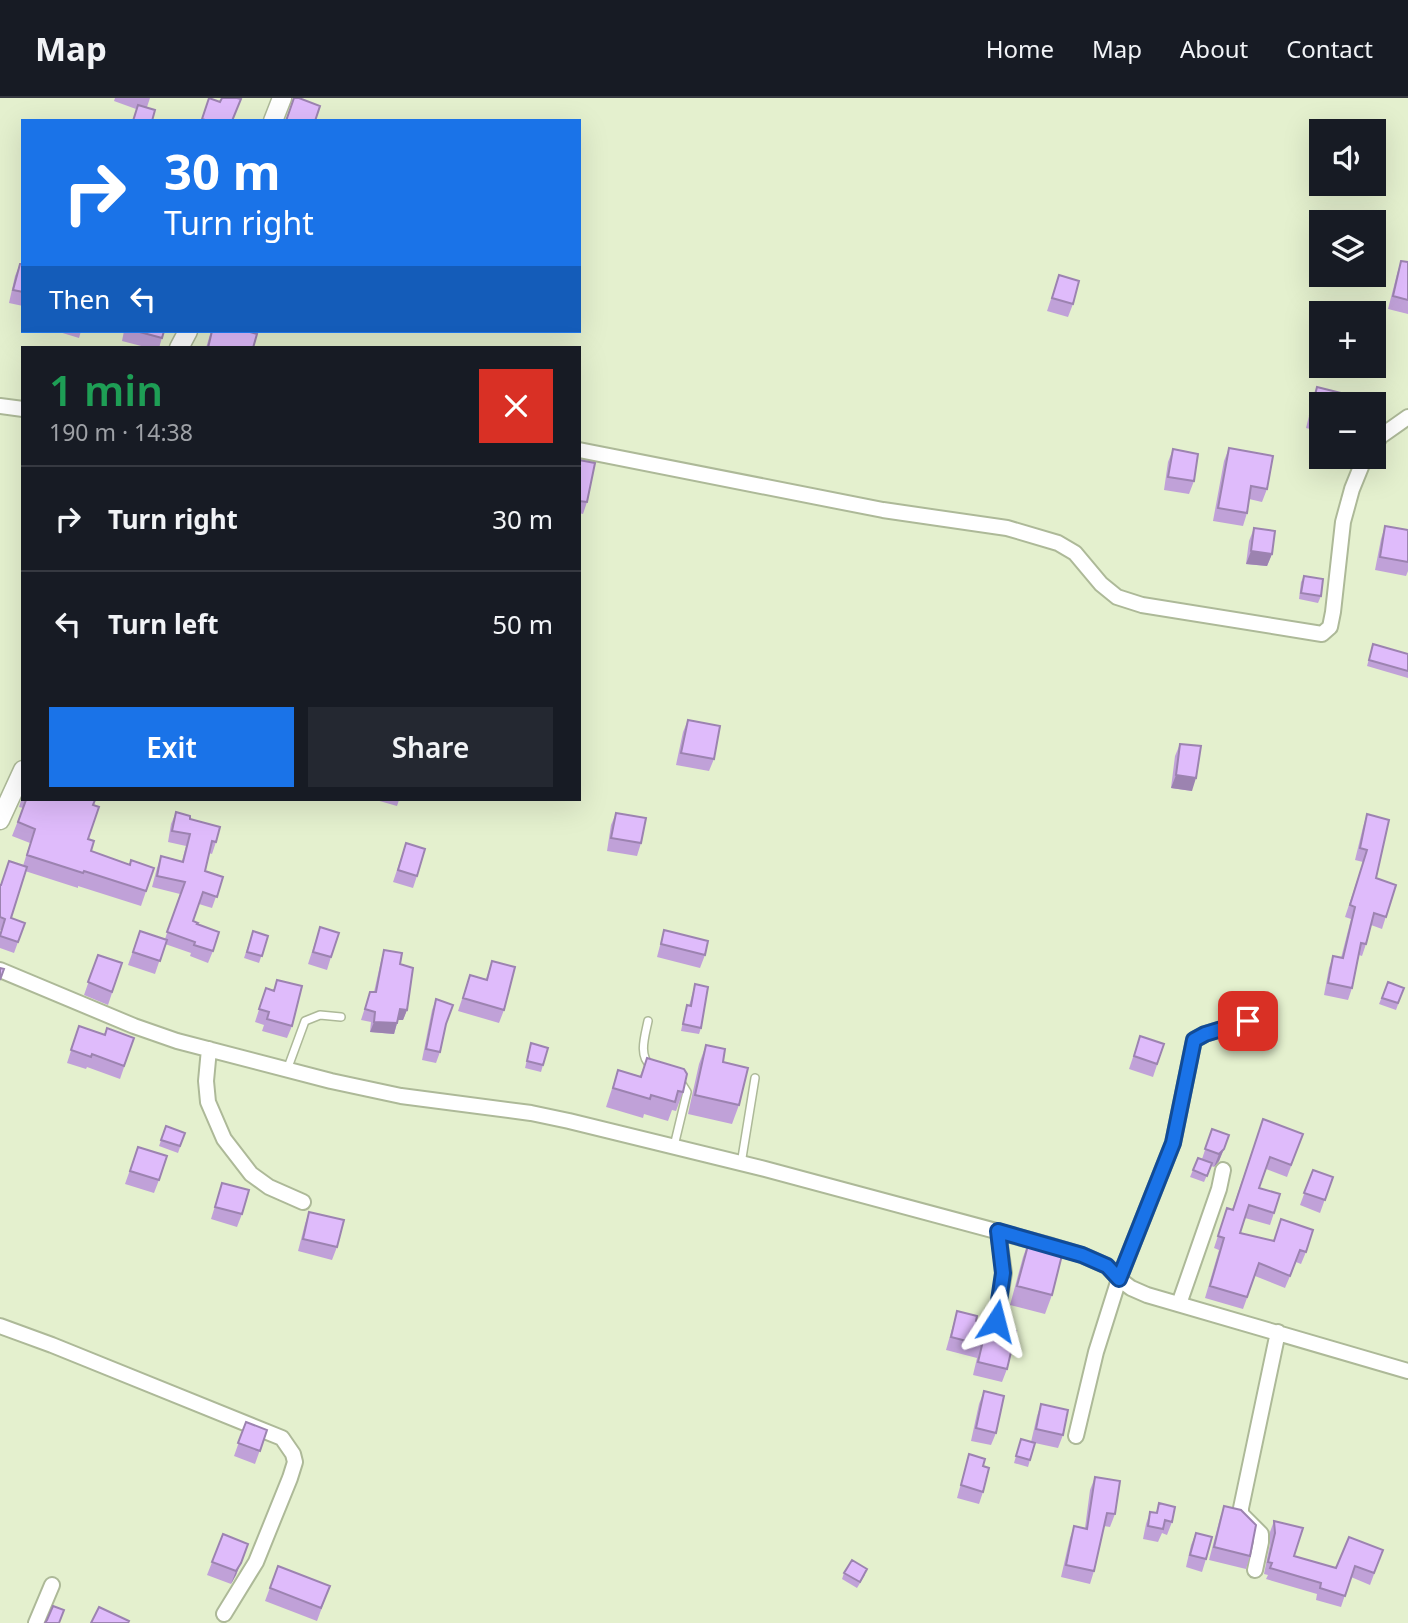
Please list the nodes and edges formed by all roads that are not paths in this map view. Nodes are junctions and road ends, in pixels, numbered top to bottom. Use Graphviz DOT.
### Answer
graph roads {
  1 [pos="282,98"];
  2 [pos="274,119"];
  3 [pos="0,406"];
  4 [pos="21,409"];
  5 [pos="1408,417"];
  6 [pos="1386,432"];
  7 [pos="581,450"];
  8 [pos="1360,469"];
  9 [pos="21,774"];
  10 [pos="0,820"];
  11 [pos="0,970"];
  12 [pos="341,1017"];
  13 [pos="648,1021"];
  14 [pos="1248,1021"];
  15 [pos="209,1049"];
  16 [pos="287,1070"];
  17 [pos="659,1070"];
  18 [pos="670,1075"];
  19 [pos="755,1078"];
  20 [pos="674,1147"];
  21 [pos="741,1164"];
  22 [pos="1223,1170"];
  23 [pos="303,1202"];
  24 [pos="998,1231"];
  25 [pos="1119,1279"];
  26 [pos="1179,1304"];
  27 [pos="996,1321"];
  28 [pos="0,1326"];
  29 [pos="1278,1332"];
  30 [pos="1408,1371"];
  31 [pos="1076,1436"];
  32 [pos="1255,1570"];
  33 [pos="52,1585"];
  34 [pos="224,1614"];
  35 [pos="36,1623"];
  1 -- 2 [label="street"];
  3 -- 4 [label="street"];
  5 -- 6 [label="street"];
  7 -- 8 [label="street"];
  9 -- 10 [label="street"];
  11 -- 15 [label="street"];
  12 -- 16 [label="lane"];
  13 -- 17 [label="lane"];
  14 -- 25 [label="street"];
  15 -- 16 [label="street"];
  15 -- 23 [label="street"];
  16 -- 20 [label="street"];
  18 -- 20 [label="lane"];
  19 -- 21 [label="lane"];
  20 -- 21 [label="street"];
  21 -- 24 [label="street"];
  22 -- 26 [label="street"];
  24 -- 25 [label="street"];
  24 -- 27 [label="street"];
  25 -- 26 [label="street"];
  25 -- 31 [label="street"];
  26 -- 29 [label="street"];
  28 -- 34 [label="street"];
  29 -- 30 [label="street"];
  29 -- 32 [label="street"];
  33 -- 35 [label="street"];
}
